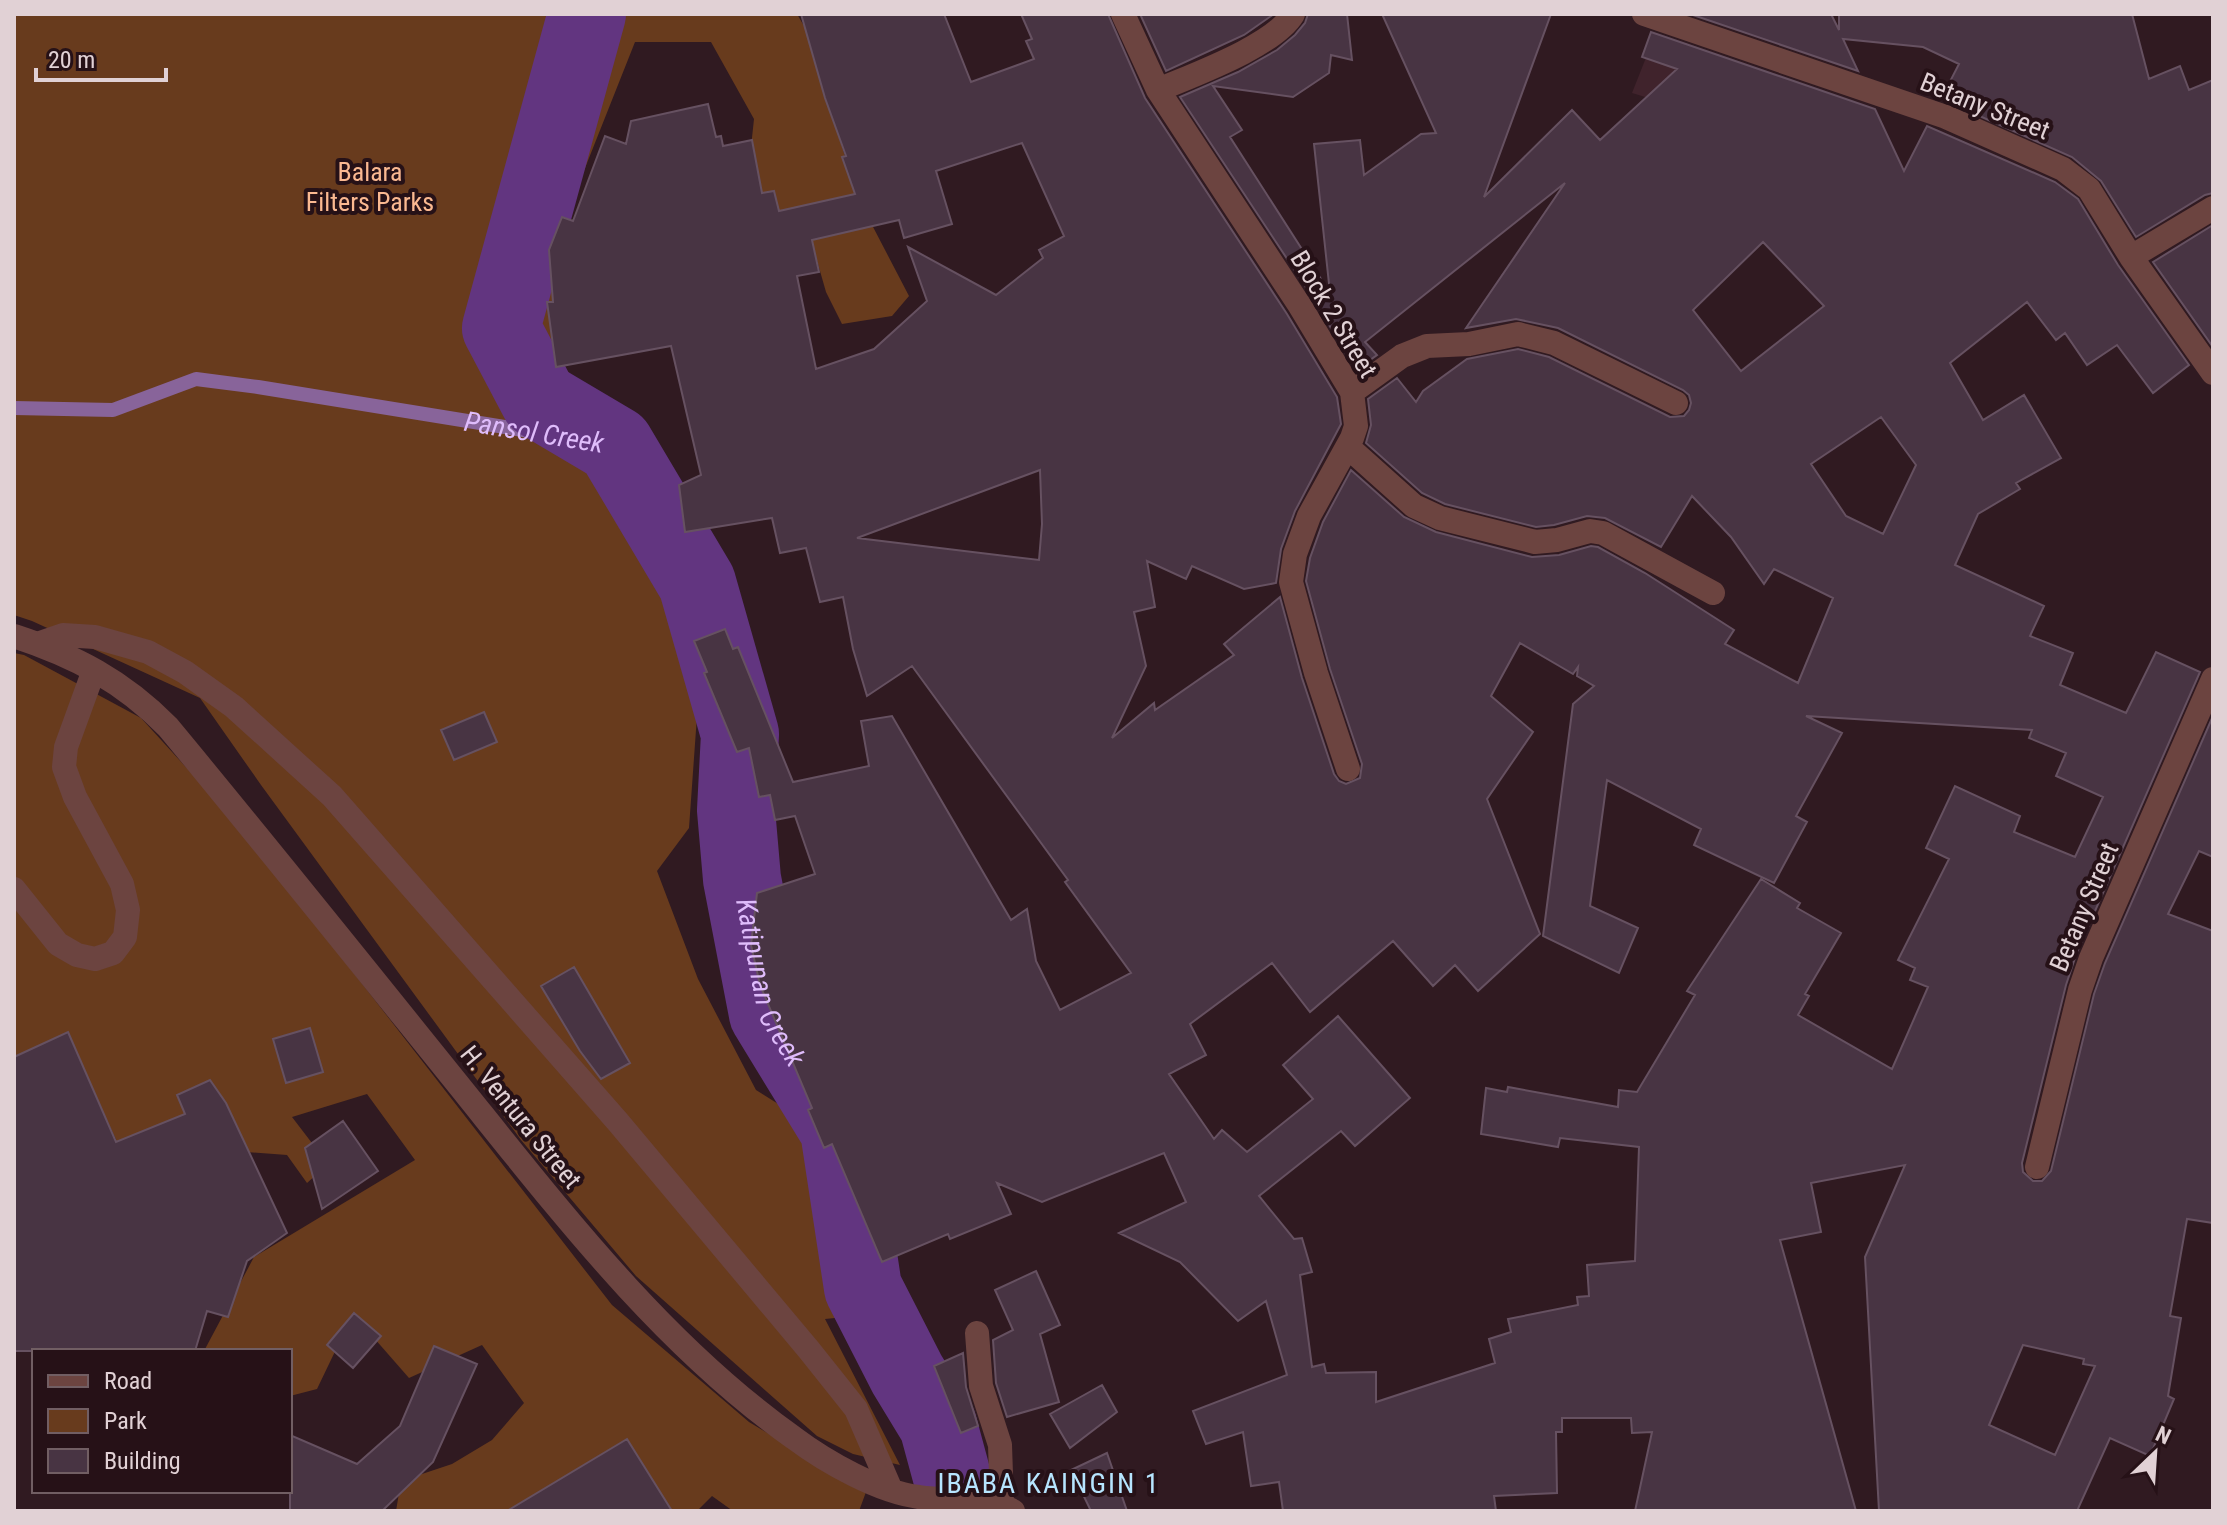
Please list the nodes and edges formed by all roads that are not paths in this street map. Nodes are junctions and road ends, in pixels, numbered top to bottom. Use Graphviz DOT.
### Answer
graph roads {
  1 [pos="1123,14"];
  2 [pos="1293,14"];
  3 [pos="1644,14"];
  4 [pos="1158,90"];
  5 [pos="2213,208"];
  6 [pos="2131,257"];
  7 [pos="2213,373"];
  8 [pos="1352,392"];
  9 [pos="1676,403"];
  10 [pos="1348,447"];
  11 [pos="1713,593"];
  12 [pos="25,640"];
  13 [pos="94,670"];
  14 [pos="2213,679"];
  15 [pos="1348,769"];
  16 [pos="14,889"];
  17 [pos="2037,1167"];
  18 [pos="977,1333"];
  19 [pos="891,1490"];
  20 [pos="1008,1508"];
  1 -- 4 [label="street"];
  2 -- 4 [label="street"];
  3 -- 6 [label="street, Betany Street"];
  4 -- 8 [label="street, Block 2 Street"];
  5 -- 6 [label="street"];
  6 -- 7 [label="street, Betany Street"];
  8 -- 9 [label="street"];
  8 -- 10 [label="street, Block 2 Street"];
  10 -- 11 [label="street"];
  10 -- 15 [label="street, Block 2 Street"];
  12 -- 13 [label="street, H. Ventura Street"];
  12 -- 19 [label="street"];
  13 -- 16 [label="street"];
  13 -- 19 [label="street, H. Ventura Street"];
  14 -- 17 [label="street, Betany Street"];
  18 -- 20 [label="street"];
  19 -- 20 [label="street, H. Ventura Street"];
}
